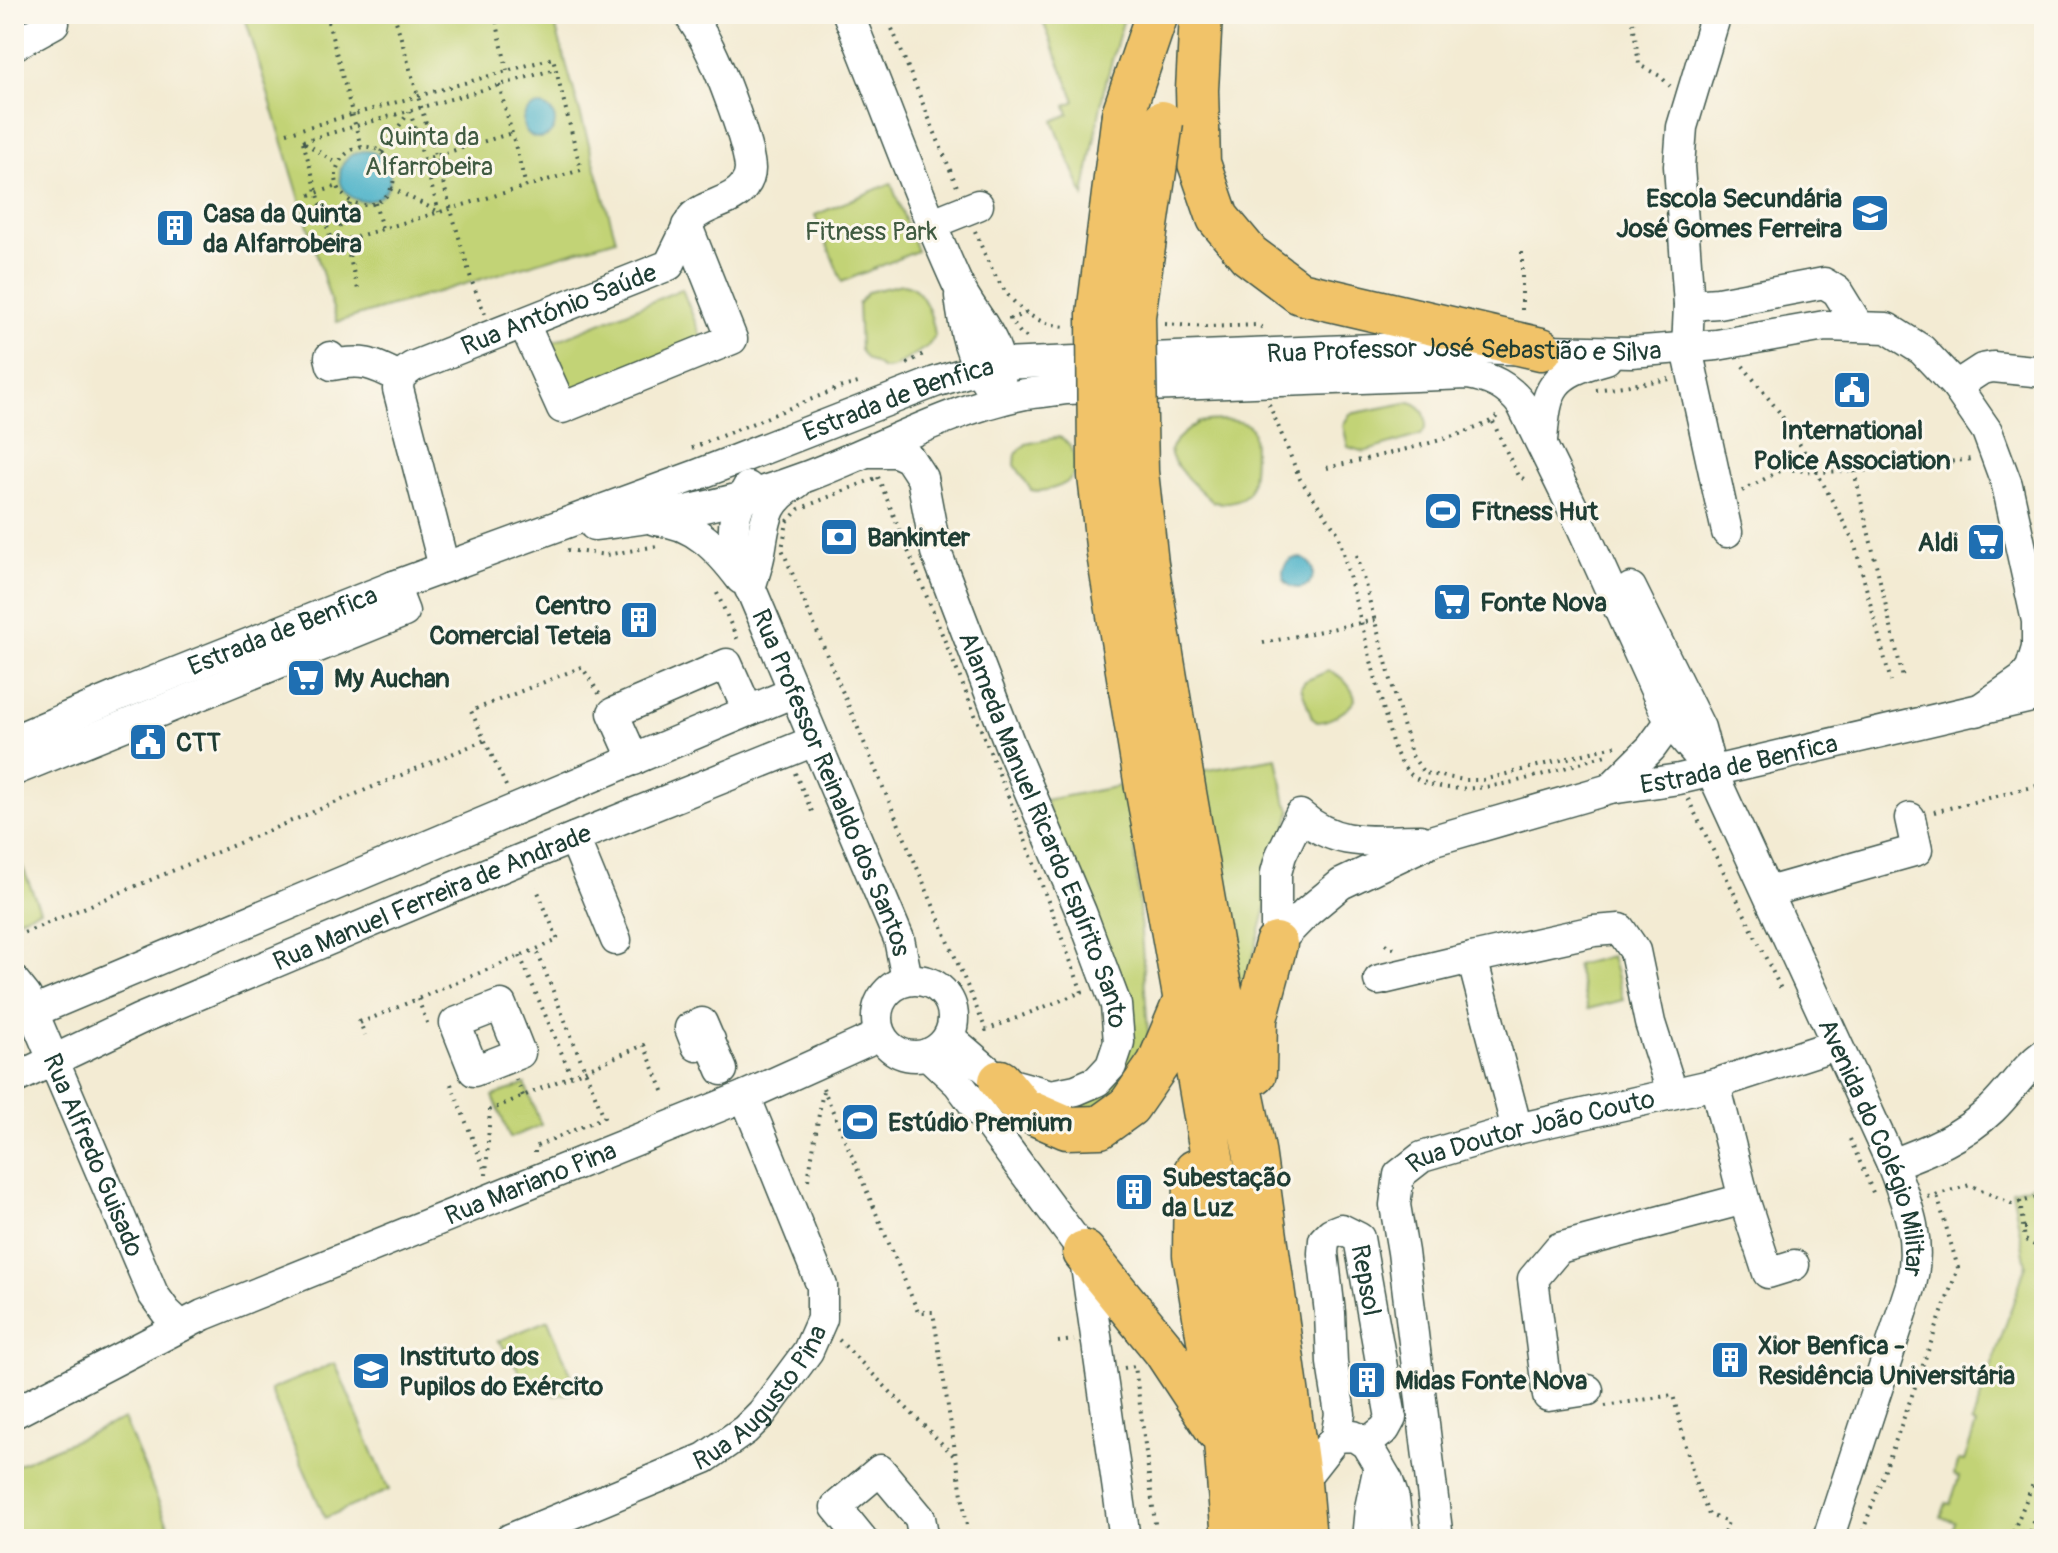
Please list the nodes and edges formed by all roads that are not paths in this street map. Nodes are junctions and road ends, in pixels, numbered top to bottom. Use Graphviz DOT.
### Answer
graph roads {
  1 [pos="49,14"];
  2 [pos="689,14"];
  3 [pos="848,14"];
  4 [pos="1157,14"];
  5 [pos="1200,14"];
  6 [pos="1716,14"];
  7 [pos="14,45"];
  8 [pos="1142,118"];
  9 [pos="972,207"];
  10 [pos="933,223"];
  11 [pos="687,226"];
  12 [pos="1689,305"];
  13 [pos="524,324"];
  14 [pos="1858,325"];
  15 [pos="1541,349"];
  16 [pos="1687,349"];
  17 [pos="1631,352"];
  18 [pos="330,357"];
  19 [pos="990,366"];
  20 [pos="2044,372"];
  21 [pos="1067,375"];
  22 [pos="399,377"];
  23 [pos="1956,386"];
  24 [pos="999,401"];
  25 [pos="837,422"];
  26 [pos="1542,442"];
  27 [pos="867,452"];
  28 [pos="807,476"];
  29 [pos="741,498"];
  30 [pos="641,520"];
  31 [pos="1582,527"];
  32 [pos="1727,532"];
  33 [pos="556,539"];
  34 [pos="444,567"];
  35 [pos="394,586"];
  36 [pos="750,589"];
  37 [pos="2040,628"];
  38 [pos="794,692"];
  39 [pos="2044,694"];
  40 [pos="748,711"];
  41 [pos="1977,711"];
  42 [pos="1670,722"];
  43 [pos="713,727"];
  44 [pos="14,740"];
  45 [pos="814,741"];
  46 [pos="634,760"];
  47 [pos="14,768"];
  48 [pos="1711,770"];
  49 [pos="733,774"];
  50 [pos="1164,784"];
  51 [pos="1610,789"];
  52 [pos="1910,818"];
  53 [pos="574,838"];
  54 [pos="1434,840"];
  55 [pos="1768,892"];
  56 [pos="616,940"];
  57 [pos="1276,944"];
  58 [pos="1472,958"];
  59 [pos="123,974"];
  60 [pos="907,979"];
  61 [pos="1379,980"];
  62 [pos="14,981"];
  63 [pos="1184,1002"];
  64 [pos="33,1012"];
  65 [pos="140,1019"];
  66 [pos="880,1035"];
  67 [pos="710,1040"];
  68 [pos="1835,1045"];
  69 [pos="938,1046"];
  70 [pos="2044,1054"];
  71 [pos="54,1062"];
  72 [pos="1197,1066"];
  73 [pos="722,1070"];
  74 [pos="14,1079"];
  75 [pos="1000,1081"];
  76 [pos="1715,1084"];
  77 [pos="1672,1092"];
  78 [pos="745,1096"];
  79 [pos="1517,1129"];
  80 [pos="1254,1150"];
  81 [pos="1892,1164"];
  82 [pos="1744,1199"];
  83 [pos="1084,1252"];
  84 [pos="1794,1265"];
  85 [pos="181,1326"];
  86 [pos="1588,1390"];
  87 [pos="14,1413"];
  88 [pos="1225,1443"];
  89 [pos="1359,1445"];
  90 [pos="1300,1483"];
  91 [pos="510,1539"];
  92 [pos="862,1539"];
  93 [pos="924,1539"];
  94 [pos="1125,1539"];
  95 [pos="1233,1539"];
  96 [pos="1269,1539"];
  97 [pos="1305,1539"];
  98 [pos="1367,1539"];
  99 [pos="1399,1539"];
  100 [pos="1438,1539"];
  101 [pos="1828,1539"];
  1 -- 7 [label="street"];
  2 -- 11 [label="street, Rua António Saúde"];
  3 -- 10 [label="street"];
  4 -- 8 [label="highway"];
  5 -- 8 [label="highway"];
  5 -- 15 [label="highway"];
  6 -- 12 [label="street"];
  8 -- 50 [label="highway, bridge"];
  9 -- 10 [label="street"];
  10 -- 19 [label="street"];
  11 -- 13 [label="street, Rua António Saúde"];
  11 -- 13 [label="street"];
  12 -- 14 [label="street"];
  12 -- 16 [label="street"];
  13 -- 22 [label="street, Rua António Saúde"];
  14 -- 16 [label="street, Rua Professor José Sebastião e Silva"];
  14 -- 23 [label="street, Rua Professor José Sebastião e Silva"];
  15 -- 17 [label="street, Rua Professor José Sebastião e Silva"];
  15 -- 21 [label="street, Rua Professor José Sebastião e Silva"];
  16 -- 17 [label="street, Rua Professor José Sebastião e Silva"];
  16 -- 32 [label="street"];
  17 -- 26 [label="street"];
  18 -- 22 [label="street"];
  19 -- 21 [label="street, Estrada de Benfica"];
  19 -- 24 [label="street"];
  19 -- 25 [label="street, Estrada de Benfica"];
  20 -- 23 [label="street"];
  21 -- 24 [label="street, Estrada de Benfica"];
  21 -- 26 [label="street, Rua Professor José Sebastião e Silva"];
  22 -- 34 [label="street"];
  23 -- 37 [label="street, Rua Professor José Sebastião e Silva"];
  24 -- 27 [label="street, Estrada de Benfica"];
  25 -- 29 [label="street"];
  25 -- 33 [label="street, Estrada de Benfica"];
  26 -- 31 [label="street, Rua Professor José Sebastião e Silva"];
  27 -- 28 [label="street, Estrada de Benfica"];
  27 -- 75 [label="street, Alameda Manuel Ricardo Espírito Santo"];
  28 -- 29 [label="street, Estrada de Benfica"];
  28 -- 36 [label="street, Rua Professor Reinaldo dos Santos"];
  29 -- 30 [label="street, Estrada de Benfica"];
  29 -- 36 [label="street, Rua Professor Reinaldo dos Santos"];
  30 -- 33 [label="street, Estrada de Benfica"];
  30 -- 36 [label="street, Rua Professor Reinaldo dos Santos"];
  31 -- 42 [label="street, Rua Professor José Sebastião e Silva"];
  31 -- 48 [label="street"];
  33 -- 34 [label="street, Estrada de Benfica"];
  34 -- 35 [label="street, Estrada de Benfica"];
  35 -- 44 [label="street, Estrada de Benfica"];
  35 -- 47 [label="street"];
  36 -- 38 [label="street, Rua Professor Reinaldo dos Santos"];
  37 -- 41 [label="street, Rua Professor José Sebastião e Silva"];
  38 -- 40 [label="street, Rua Manuel Ferreira de Andrade"];
  38 -- 45 [label="street, Rua Professor Reinaldo dos Santos"];
  39 -- 41 [label="street, Estrada de Benfica"];
  40 -- 43 [label="street, Rua Manuel Ferreira de Andrade"];
  40 -- 46 [label="street"];
  41 -- 48 [label="street, Estrada de Benfica"];
  42 -- 48 [label="street, Rua Professor José Sebastião e Silva"];
  42 -- 51 [label="street"];
  43 -- 46 [label="street, Rua Manuel Ferreira de Andrade"];
  43 -- 49 [label="street"];
  45 -- 49 [label="street, Rua Manuel Ferreira de Andrade"];
  45 -- 60 [label="street, Rua Professor Reinaldo dos Santos"];
  46 -- 59 [label="street, Rua Manuel Ferreira de Andrade"];
  48 -- 51 [label="street, Estrada de Benfica"];
  48 -- 55 [label="street, Avenida do Colégio Militar"];
  49 -- 53 [label="street, Rua Manuel Ferreira de Andrade"];
  50 -- 63 [label="highway"];
  50 -- 80 [label="highway"];
  51 -- 54 [label="street, Estrada de Benfica"];
  52 -- 55 [label="street"];
  53 -- 56 [label="street"];
  53 -- 65 [label="street, Rua Manuel Ferreira de Andrade"];
  54 -- 57 [label="street, Estrada de Benfica"];
  54 -- 57 [label="street, Estrada de Benfica"];
  55 -- 68 [label="street, Avenida do Colégio Militar"];
  57 -- 80 [label="highway"];
  58 -- 61 [label="street"];
  58 -- 77 [label="street"];
  58 -- 79 [label="street"];
  59 -- 64 [label="street, Rua Manuel Ferreira de Andrade"];
  59 -- 65 [label="street"];
  60 -- 66 [label="street"];
  60 -- 69 [label="street"];
  62 -- 64 [label="street, Rua Alfredo Guisado"];
  63 -- 72 [label="highway"];
  63 -- 75 [label="highway"];
  64 -- 71 [label="street, Rua Alfredo Guisado"];
  65 -- 71 [label="street, Rua Manuel Ferreira de Andrade"];
  66 -- 69 [label="street"];
  66 -- 78 [label="street, Rua Mariano Pina"];
  67 -- 73 [label="street"];
  68 -- 76 [label="street, Rua Doutor João Couto"];
  68 -- 81 [label="street, Avenida do Colégio Militar"];
  69 -- 75 [label="street, Alameda Manuel Ricardo Espírito Santo"];
  69 -- 83 [label="street"];
  70 -- 81 [label="street"];
  71 -- 74 [label="street, Rua Manuel Ferreira de Andrade"];
  71 -- 85 [label="street, Rua Alfredo Guisado"];
  72 -- 88 [label="highway"];
  72 -- 96 [label="highway"];
  76 -- 77 [label="street, Rua Doutor João Couto"];
  76 -- 82 [label="street"];
  77 -- 79 [label="street, Rua Doutor João Couto"];
  78 -- 85 [label="street, Rua Mariano Pina"];
  78 -- 91 [label="street, Rua Augusto Pina"];
  79 -- 100 [label="street, Rua Doutor João Couto"];
  80 -- 90 [label="highway"];
  81 -- 101 [label="street, Avenida do Colégio Militar"];
  82 -- 84 [label="street"];
  82 -- 86 [label="street"];
  83 -- 88 [label="highway"];
  83 -- 94 [label="street"];
  85 -- 87 [label="street, Rua Mariano Pina"];
  88 -- 95 [label="highway"];
  89 -- 89 [label="street, Repsol"];
  89 -- 90 [label="street"];
  89 -- 98 [label="street"];
  89 -- 99 [label="street"];
  90 -- 97 [label="highway"];
  92 -- 93 [label="street"];
}
